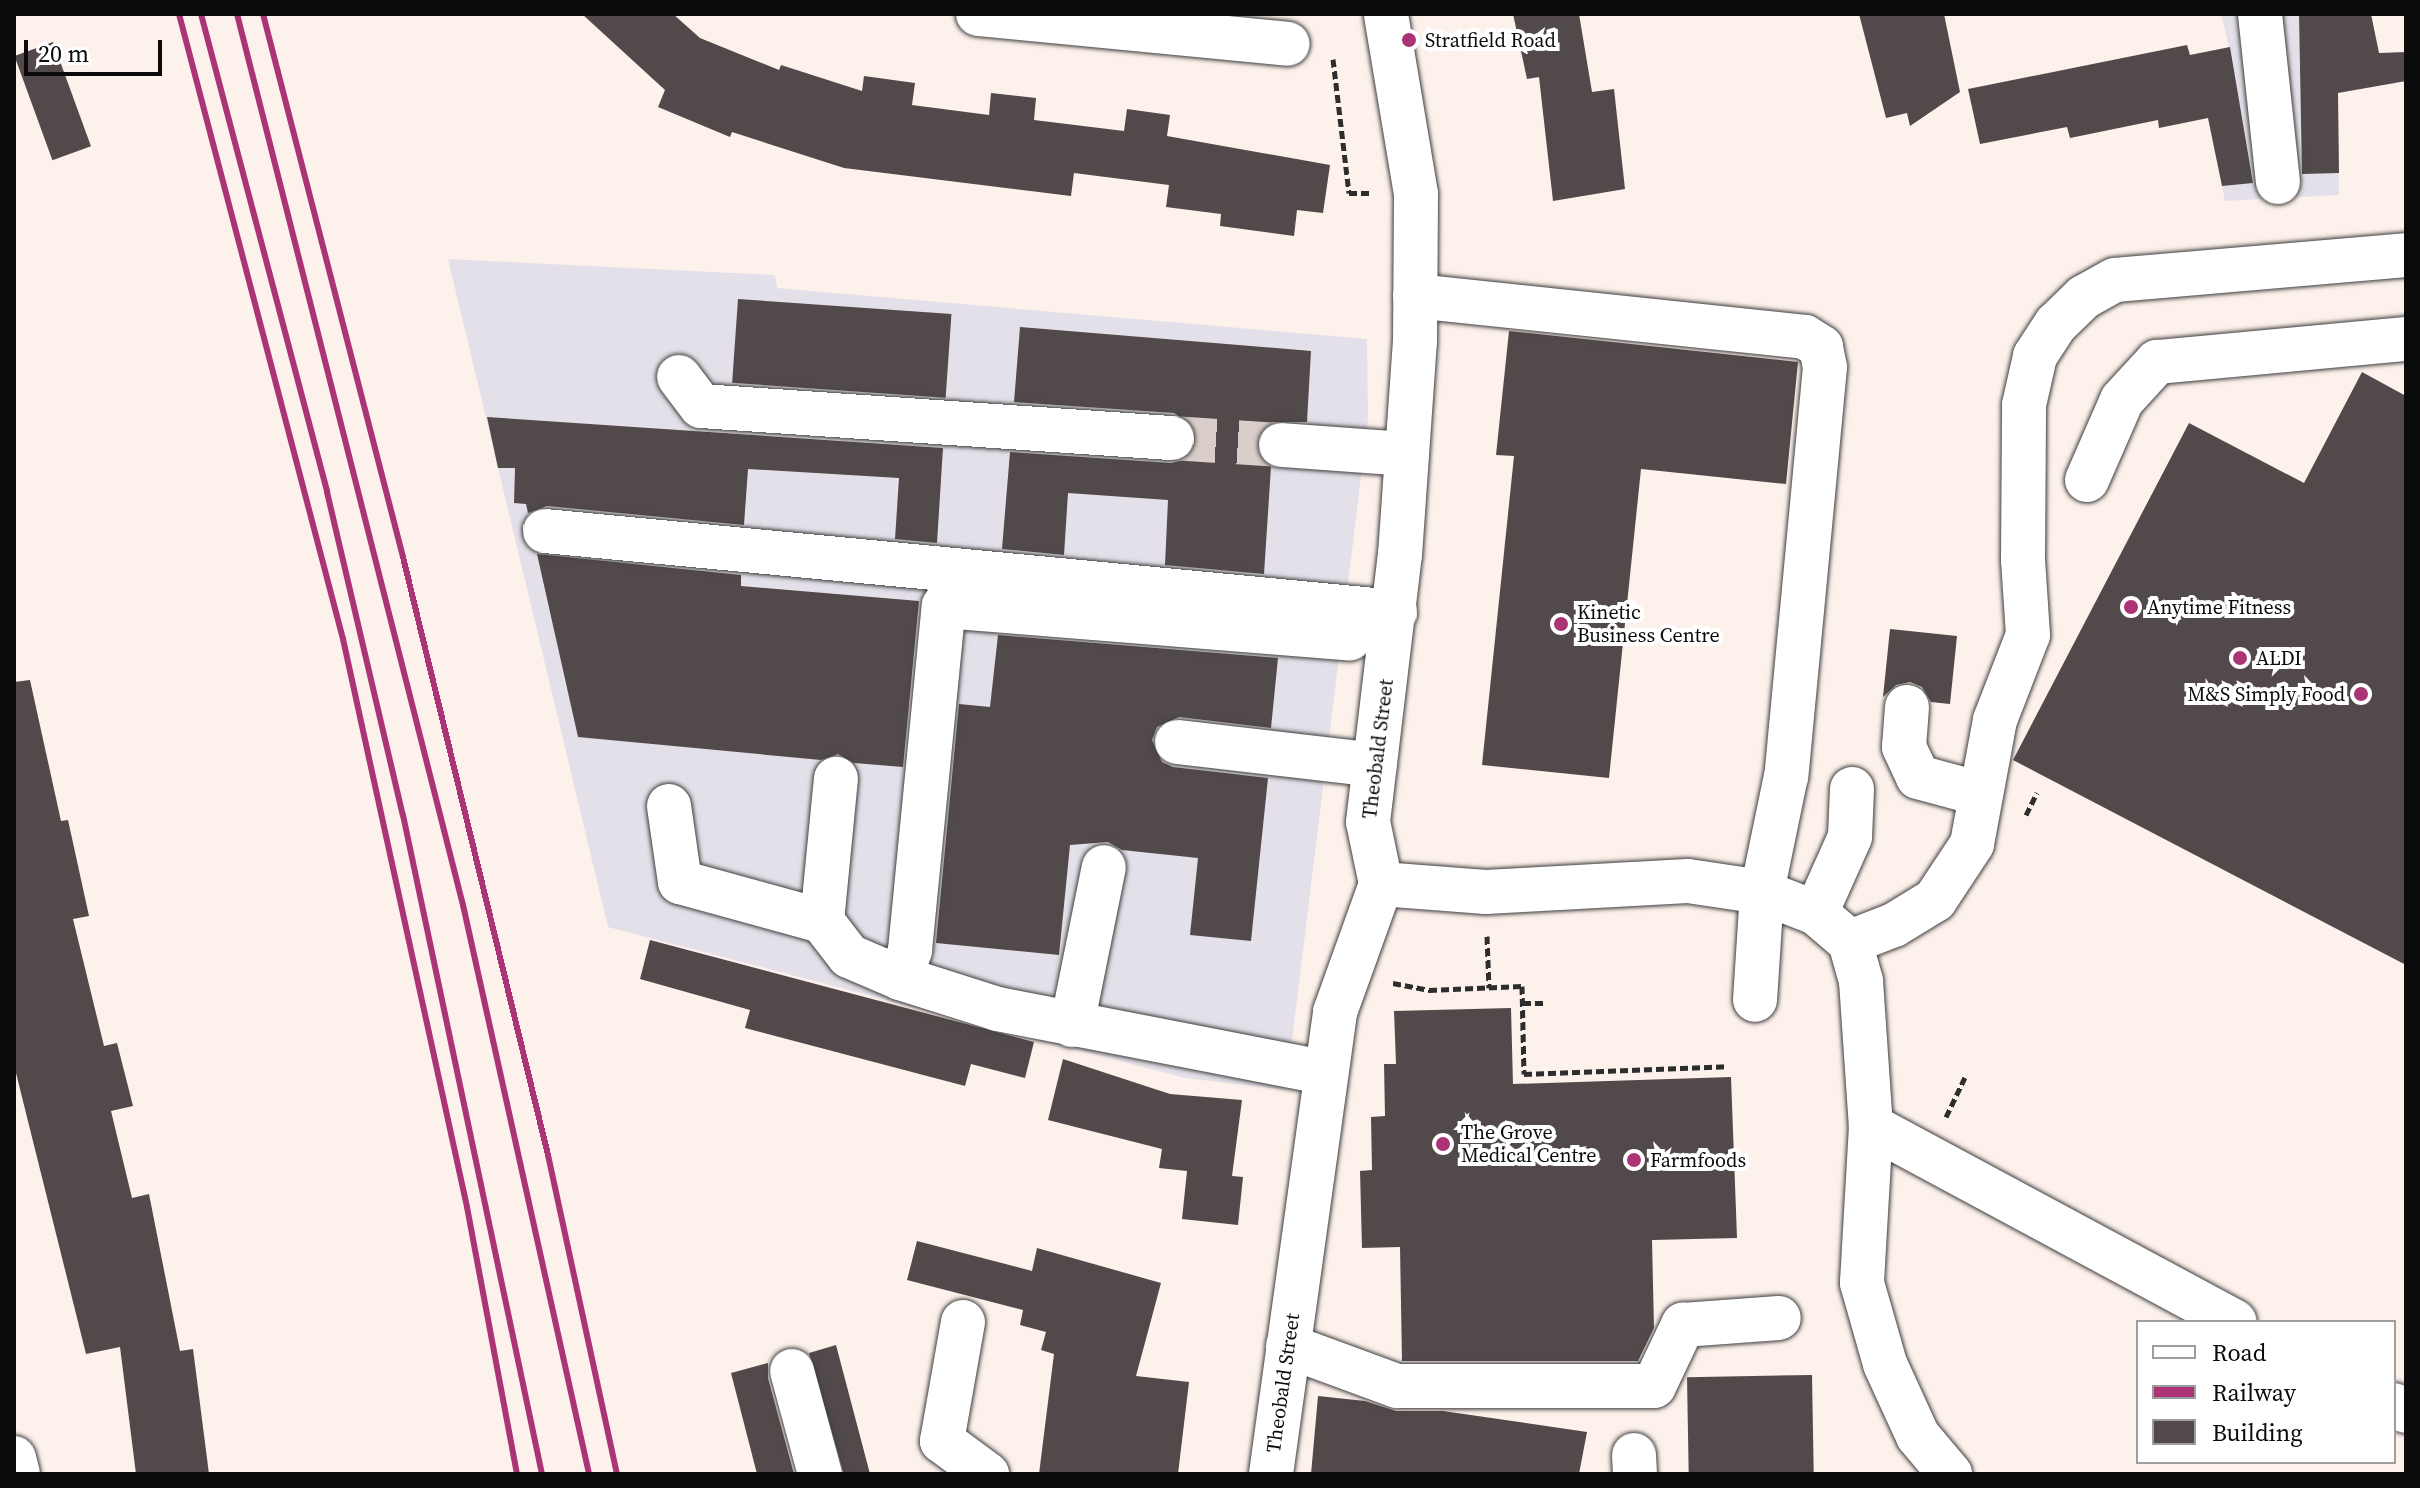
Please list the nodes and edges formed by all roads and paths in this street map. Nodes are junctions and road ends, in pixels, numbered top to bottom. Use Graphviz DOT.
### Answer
graph roads {
  1 [pos="978,14"];
  2 [pos="1386,14"];
  3 [pos="2260,14"];
  4 [pos="1288,44"];
  5 [pos="2278,182"];
  6 [pos="1416,194"];
  7 [pos="2406,255"];
  8 [pos="1415,296"];
  9 [pos="2406,339"];
  10 [pos="679,377"];
  11 [pos="1172,438"];
  12 [pos="1281,445"];
  13 [pos="1407,454"];
  14 [pos="2087,480"];
  15 [pos="545,531"];
  16 [pos="1393,627"];
  17 [pos="1907,707"];
  18 [pos="1177,742"];
  19 [pos="1375,765"];
  20 [pos="836,779"];
  21 [pos="1852,789"];
  22 [pos="1981,794"];
  23 [pos="669,806"];
  24 [pos="1104,867"];
  25 [pos="1381,884"];
  26 [pos="1762,892"];
  27 [pos="1816,913"];
  28 [pos="822,921"];
  29 [pos="1487,935"];
  30 [pos="1850,942"];
  31 [pos="900,978"];
  32 [pos="1388,983"];
  33 [pos="1489,988"];
  34 [pos="1755,1000"];
  35 [pos="1523,1003"];
  36 [pos="1545,1003"];
  37 [pos="1072,1025"];
  38 [pos="1728,1066"];
  39 [pos="1326,1073"];
  40 [pos="1966,1075"];
  41 [pos="1871,1126"];
  42 [pos="1941,1126"];
  43 [pos="1779,1318"];
  44 [pos="2231,1320"];
  45 [pos="963,1322"];
  46 [pos="1288,1346"];
  47 [pos="792,1371"];
  48 [pos="14,1458"];
  49 [pos="18,1474"];
  50 [pos="820,1474"];
  51 [pos="987,1474"];
  52 [pos="1271,1474"];
  53 [pos="1950,1474"];
  1 -- 4 [label="street"];
  2 -- 6 [label="street, Theobald Street"];
  3 -- 5 [label="street"];
  4 -- 6 [label="path"];
  6 -- 8 [label="street, Theobald Street"];
  7 -- 22 [label="street"];
  8 -- 13 [label="street, Theobald Street"];
  8 -- 26 [label="street"];
  9 -- 14 [label="street"];
  10 -- 11 [label="street"];
  12 -- 13 [label="street"];
  13 -- 16 [label="street, Theobald Street"];
  15 -- 16 [label="street"];
  16 -- 19 [label="street, Theobald Street"];
  16 -- 31 [label="street"];
  17 -- 22 [label="street"];
  18 -- 19 [label="street"];
  19 -- 25 [label="street, Theobald Street"];
  20 -- 28 [label="street"];
  21 -- 27 [label="street"];
  22 -- 30 [label="street"];
  23 -- 28 [label="street"];
  24 -- 37 [label="street"];
  25 -- 26 [label="street"];
  25 -- 39 [label="street, Theobald Street"];
  26 -- 27 [label="street"];
  26 -- 34 [label="street"];
  27 -- 30 [label="street"];
  28 -- 31 [label="street"];
  29 -- 33 [label="path"];
  30 -- 41 [label="street"];
  31 -- 37 [label="street"];
  32 -- 33 [label="path"];
  33 -- 35 [label="path"];
  35 -- 36 [label="path"];
  35 -- 38 [label="path"];
  37 -- 39 [label="street"];
  39 -- 46 [label="street, Theobald Street"];
  40 -- 42 [label="path"];
  41 -- 44 [label="street"];
  41 -- 53 [label="street"];
  43 -- 46 [label="street"];
  45 -- 51 [label="street"];
  46 -- 52 [label="street, Theobald Street"];
  47 -- 50 [label="street"];
  48 -- 49 [label="street"];
}
